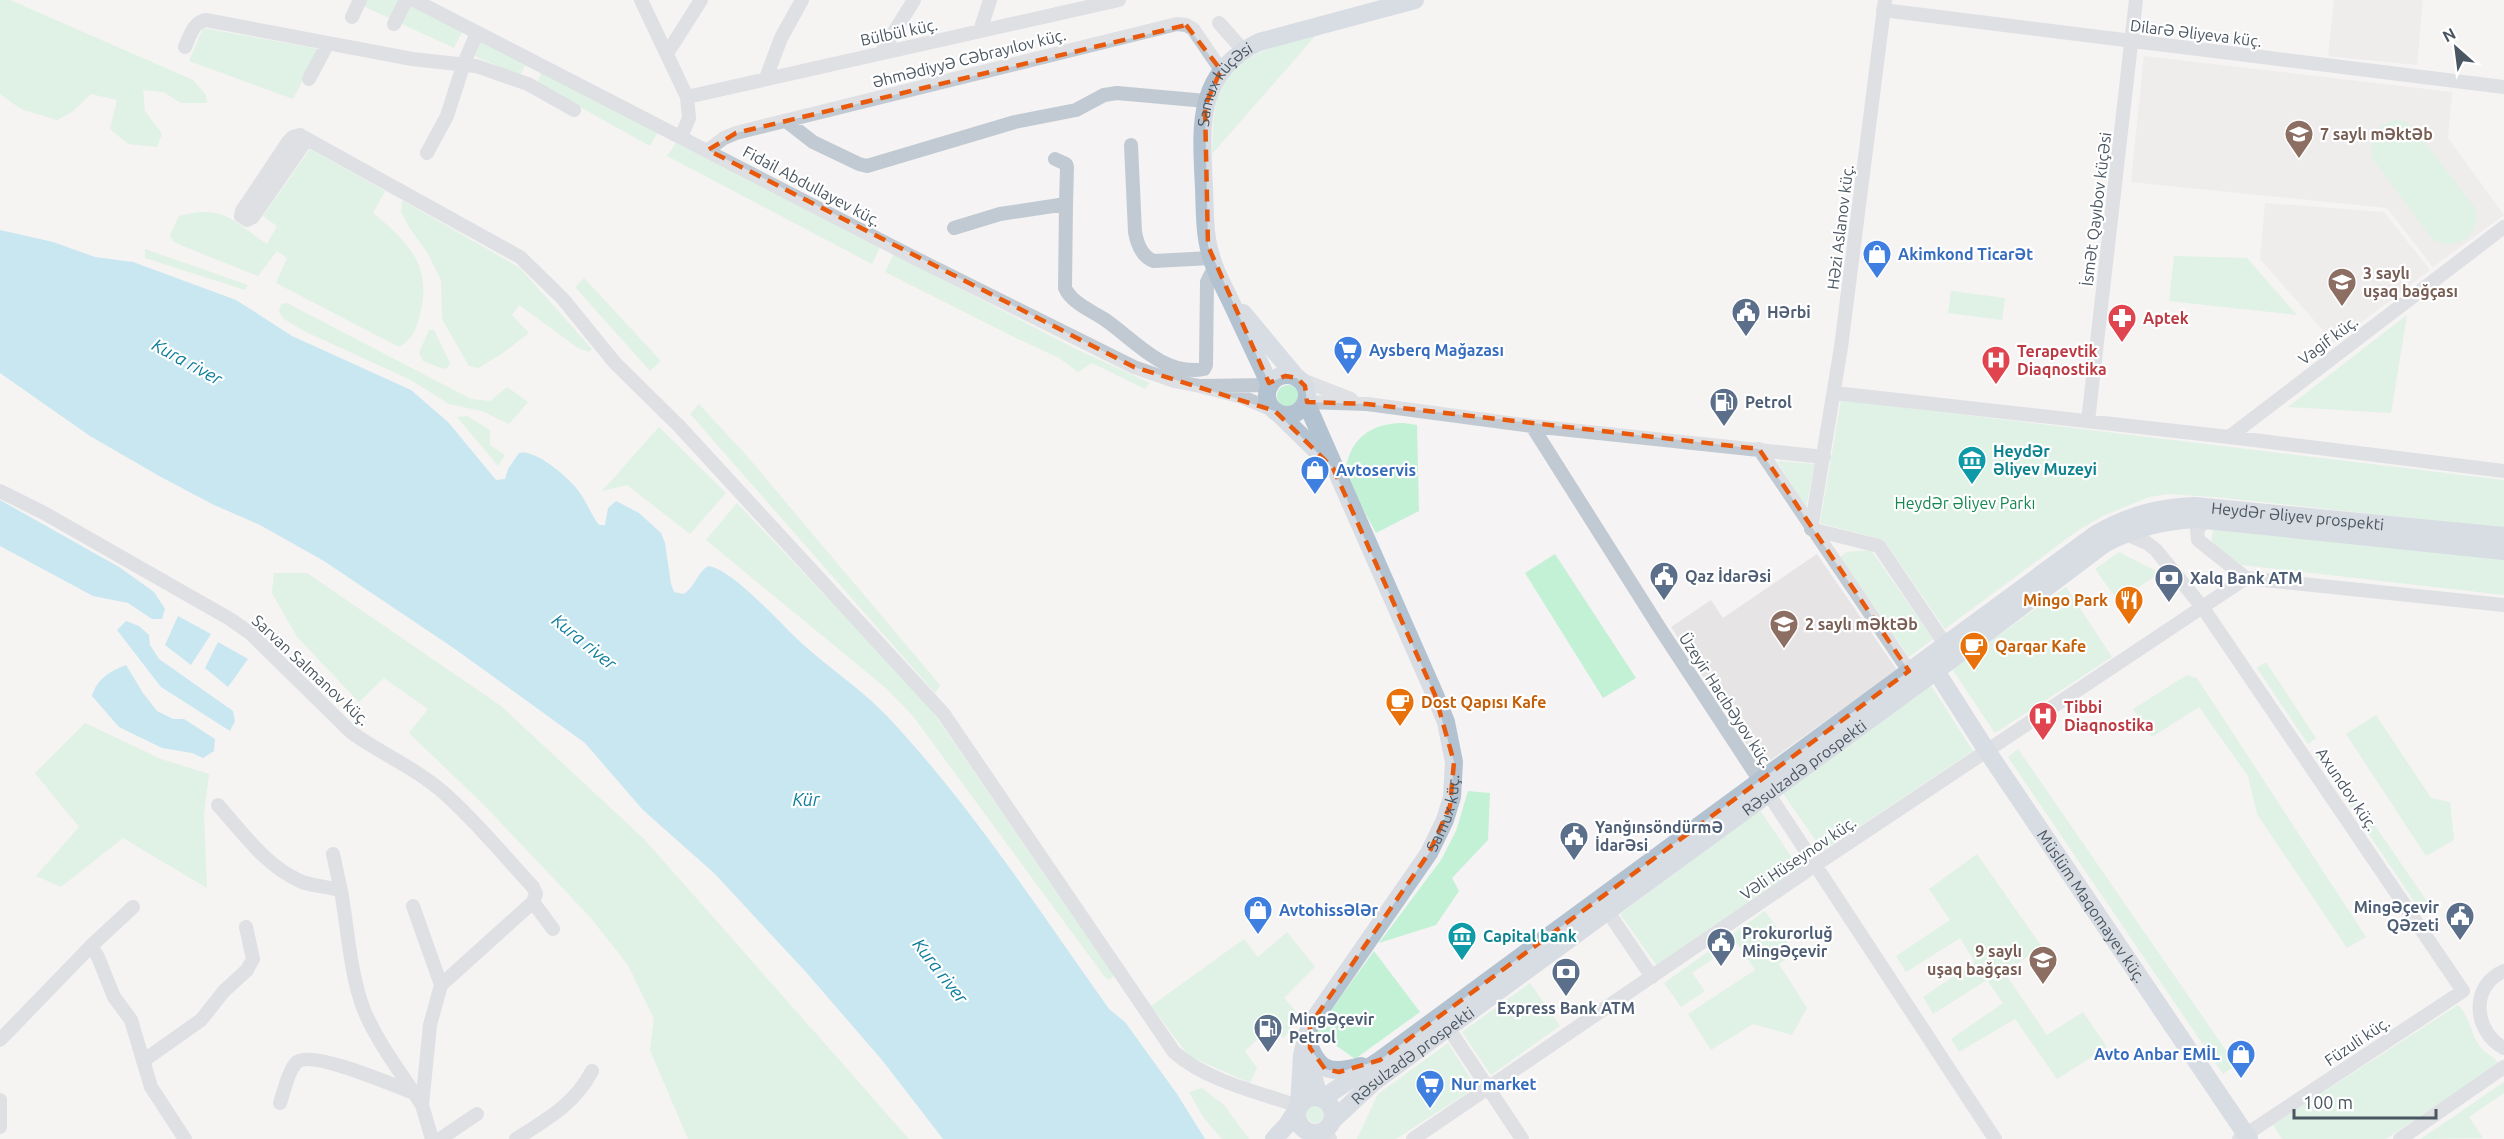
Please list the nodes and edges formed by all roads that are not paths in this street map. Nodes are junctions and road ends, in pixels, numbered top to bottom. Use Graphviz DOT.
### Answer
graph roads {
  1 [pos="360,0"];
  2 [pos="406,0"];
  3 [pos="414,0"];
  4 [pos="641,0"];
  5 [pos="701,0"];
  6 [pos="802,0"];
  7 [pos="914,0"];
  8 [pos="990,0"];
  9 [pos="1119,0"];
  10 [pos="2136,0"];
  11 [pos="1405,1"];
  12 [pos="1088,4"];
  13 [pos="1884,5"];
  14 [pos="352,17"];
  15 [pos="1219,23"];
  16 [pos="394,24"];
  17 [pos="980,31"];
  18 [pos="477,33"];
  19 [pos="2132,42"];
  20 [pos="328,43"];
  21 [pos="185,47"];
  22 [pos="1243,50"];
  23 [pos="668,52"];
  24 [pos="881,52"];
  25 [pos="464,63"];
  26 [pos="1221,70"];
  27 [pos="766,78"];
  28 [pos="309,79"];
  29 [pos="2504,87"];
  30 [pos="687,97"];
  31 [pos="1206,101"];
  32 [pos="574,110"];
  33 [pos="786,121"];
  34 [pos="681,137"];
  35 [pos="307,139"];
  36 [pos="1131,145"];
  37 [pos="708,150"];
  38 [pos="427,153"];
  39 [pos="1055,159"];
  40 [pos="1066,204"];
  41 [pos="2504,226"];
  42 [pos="954,228"];
  43 [pos="1213,264"];
  44 [pos="1227,294"];
  45 [pos="1297,378"];
  46 [pos="1270,385"];
  47 [pos="1200,386"];
  48 [pos="1835,393"];
  49 [pos="1306,402"];
  50 [pos="1367,404"];
  51 [pos="1275,411"];
  52 [pos="2088,421"];
  53 [pos="1532,426"];
  54 [pos="2229,437"];
  55 [pos="1759,449"];
  56 [pos="1824,457"];
  57 [pos="1333,468"];
  58 [pos="2504,471"];
  59 [pos="0,491"];
  60 [pos="2207,520"];
  61 [pos="1811,529"];
  62 [pos="2124,534"];
  63 [pos="2504,536"];
  64 [pos="2100,539"];
  65 [pos="2504,551"];
  66 [pos="2246,578"];
  67 [pos="2504,604"];
  68 [pos="2203,608"];
  69 [pos="1945,644"];
  70 [pos="1909,671"];
  71 [pos="1936,671"];
  72 [pos="1987,751"];
  73 [pos="1764,788"];
  74 [pos="218,805"];
  75 [pos="333,854"];
  76 [pos="1814,866"];
  77 [pos="341,891"];
  78 [pos="533,902"];
  79 [pos="413,906"];
  80 [pos="133,907"];
  81 [pos="1608,912"];
  82 [pos="246,927"];
  83 [pos="553,929"];
  84 [pos="91,946"];
  85 [pos="2504,972"];
  86 [pos="1652,977"];
  87 [pos="441,985"];
  88 [pos="2463,991"];
  89 [pos="2481,995"];
  90 [pos="1449,1029"];
  91 [pos="1306,1035"];
  92 [pos="0,1040"];
  93 [pos="2504,1048"];
  94 [pos="1380,1060"];
  95 [pos="143,1061"];
  96 [pos="2504,1067"];
  97 [pos="592,1071"];
  98 [pos="1488,1088"];
  99 [pos="414,1093"];
  100 [pos="1320,1097"];
  101 [pos="0,1101"];
  102 [pos="280,1104"];
  103 [pos="422,1105"];
  104 [pos="1299,1106"];
  105 [pos="477,1114"];
  106 [pos="0,1127"];
  107 [pos="1326,1131"];
  108 [pos="2244,1137"];
  109 [pos="185,1139"];
  110 [pos="432,1139"];
  111 [pos="440,1139"];
  112 [pos="516,1139"];
  113 [pos="1274,1139"];
  114 [pos="1301,1139"];
  115 [pos="1413,1139"];
  116 [pos="1522,1139"];
  117 [pos="1995,1139"];
  118 [pos="2400,1139"];
  1 -- 14 [label="street"];
  2 -- 16 [label="street"];
  3 -- 18 [label="street, Fidail Abdullayev küç."];
  4 -- 23 [label="street"];
  5 -- 23 [label="street"];
  6 -- 27 [label="street"];
  7 -- 24 [label="street"];
  8 -- 17 [label="street"];
  9 -- 12 [label="street, Bülbül küç."];
  10 -- 19 [label="street, İsmət Qayıbov küçəsi"];
  11 -- 22 [label="main road, Samux küçəsi"];
  12 -- 17 [label="street, Bülbül küç."];
  13 -- 19 [label="street, Dilarə Əliyeva küç."];
  13 -- 48 [label="street, Həzi Aslanov küç."];
  15 -- 22 [label="street"];
  17 -- 24 [label="street, Bülbül küç."];
  18 -- 25 [label="street"];
  18 -- 34 [label="street, Fidail Abdullayev küç."];
  19 -- 29 [label="street, Dilarə Əliyeva küç."];
  19 -- 52 [label="street, İsmət Qayıbov küçəsi"];
  20 -- 21 [label="street"];
  20 -- 25 [label="street"];
  20 -- 28 [label="street"];
  22 -- 26 [label="main road, Samux küçəsi"];
  23 -- 30 [label="street"];
  24 -- 27 [label="street, Bülbül küç."];
  25 -- 32 [label="street"];
  25 -- 38 [label="street"];
  26 -- 31 [label="main road, Samux küçəsi"];
  26 -- 33 [label="street, Əhmədiyyə Cəbrayılov küç."];
  27 -- 30 [label="street, Bülbül küç."];
  30 -- 34 [label="street"];
  31 -- 33 [label="street"];
  31 -- 43 [label="main road, Samux küçəsi"];
  33 -- 37 [label="street, Əhmədiyyə Cəbrayılov küç."];
  34 -- 37 [label="street, Fidail Abdullayev küç."];
  35 -- 35 [label="street"];
  35 -- 104 [label="street"];
  36 -- 43 [label="street"];
  37 -- 47 [label="street, Fidail Abdullayev küç."];
  39 -- 40 [label="street"];
  40 -- 42 [label="street"];
  40 -- 43 [label="street"];
  41 -- 54 [label="street, Vagif küç."];
  43 -- 44 [label="main road, Samux küçəsi"];
  44 -- 45 [label="main road"];
  44 -- 46 [label="main road"];
  45 -- 46 [label="main road"];
  45 -- 49 [label="main road"];
  45 -- 50 [label="street"];
  46 -- 47 [label="street"];
  46 -- 51 [label="main road"];
  47 -- 51 [label="street"];
  48 -- 52 [label="street"];
  48 -- 56 [label="street, Həzi Aslanov küç."];
  49 -- 50 [label="street"];
  49 -- 51 [label="main road"];
  49 -- 57 [label="main road, Samux küç."];
  50 -- 53 [label="street"];
  51 -- 57 [label="main road"];
  52 -- 54 [label="street"];
  53 -- 55 [label="street"];
  53 -- 73 [label="street, Üzeyir Hacıbəyov küç."];
  54 -- 58 [label="street"];
  55 -- 56 [label="street"];
  55 -- 61 [label="street"];
  56 -- 61 [label="street, Həzi Aslanov küç."];
  57 -- 91 [label="main road, Samux küç."];
  59 -- 78 [label="street, Sarvan Salmanov küç."];
  60 -- 62 [label="main road, Heydər Əliyev prospekti"];
  60 -- 65 [label="main road, Heydər Əliyev prospekti"];
  60 -- 66 [label="street"];
  61 -- 69 [label="street"];
  61 -- 70 [label="street"];
  62 -- 64 [label="main road, Heydər Əliyev prospekti"];
  62 -- 68 [label="street, Axundov küç."];
  63 -- 64 [label="main road, Heydər Əliyev prospekti"];
  64 -- 69 [label="main road, Rəsulzadə prospekti"];
  64 -- 71 [label="main road, Rəsulzadə prospekti"];
  66 -- 67 [label="street"];
  66 -- 68 [label="street, Vəli Hüseynov küç."];
  68 -- 72 [label="street, Vəli Hüseynov küç."];
  68 -- 88 [label="street, Axundov küç."];
  69 -- 70 [label="main road, Rəsulzadə prospekti"];
  69 -- 71 [label="street"];
  70 -- 71 [label="street"];
  70 -- 73 [label="main road, Rəsulzadə prospekti"];
  71 -- 72 [label="main road, Müslüm Maqomayev küç."];
  71 -- 73 [label="main road, Rəsulzadə prospekti"];
  72 -- 76 [label="street, Vəli Hüseynov küç."];
  72 -- 108 [label="main road, Müslüm Maqomayev küç."];
  73 -- 76 [label="street, Üzeyir Hacıbəyov küç."];
  73 -- 81 [label="main road, Rəsulzadə prospekti"];
  73 -- 94 [label="main road, Rəsulzadə prospekti"];
  74 -- 77 [label="street"];
  75 -- 77 [label="street"];
  76 -- 86 [label="street, Vəli Hüseynov küç."];
  76 -- 117 [label="street, Üzeyir Hacıbəyov küç."];
  77 -- 99 [label="street"];
  78 -- 83 [label="street, Sarvan Salmanov küç."];
  78 -- 87 [label="street"];
  79 -- 87 [label="street"];
  80 -- 84 [label="street"];
  81 -- 86 [label="street"];
  81 -- 90 [label="main road, Rəsulzadə prospekti"];
  82 -- 95 [label="street"];
  84 -- 92 [label="street"];
  84 -- 95 [label="street"];
  85 -- 89 [label="street"];
  86 -- 98 [label="street, Vəli Hüseynov küç."];
  87 -- 103 [label="street"];
  88 -- 89 [label="street"];
  88 -- 108 [label="street, Füzuli küç."];
  89 -- 93 [label="street"];
  90 -- 98 [label="street"];
  90 -- 107 [label="main road, Rəsulzadə prospekti"];
  91 -- 94 [label="main road"];
  91 -- 100 [label="main road"];
  91 -- 104 [label="main road, Samux küç."];
  94 -- 100 [label="main road, Rəsulzadə prospekti"];
  95 -- 109 [label="street"];
  96 -- 118 [label="street"];
  97 -- 112 [label="street"];
  98 -- 115 [label="street, Vəli Hüseynov küç."];
  98 -- 116 [label="street"];
  99 -- 102 [label="street"];
  99 -- 103 [label="street"];
  100 -- 104 [label="main road"];
  100 -- 107 [label="main road"];
  101 -- 106 [label="street"];
  103 -- 110 [label="street"];
  104 -- 107 [label="main road"];
  104 -- 113 [label="main road"];
  105 -- 111 [label="street"];
  107 -- 114 [label="main road"];
}
